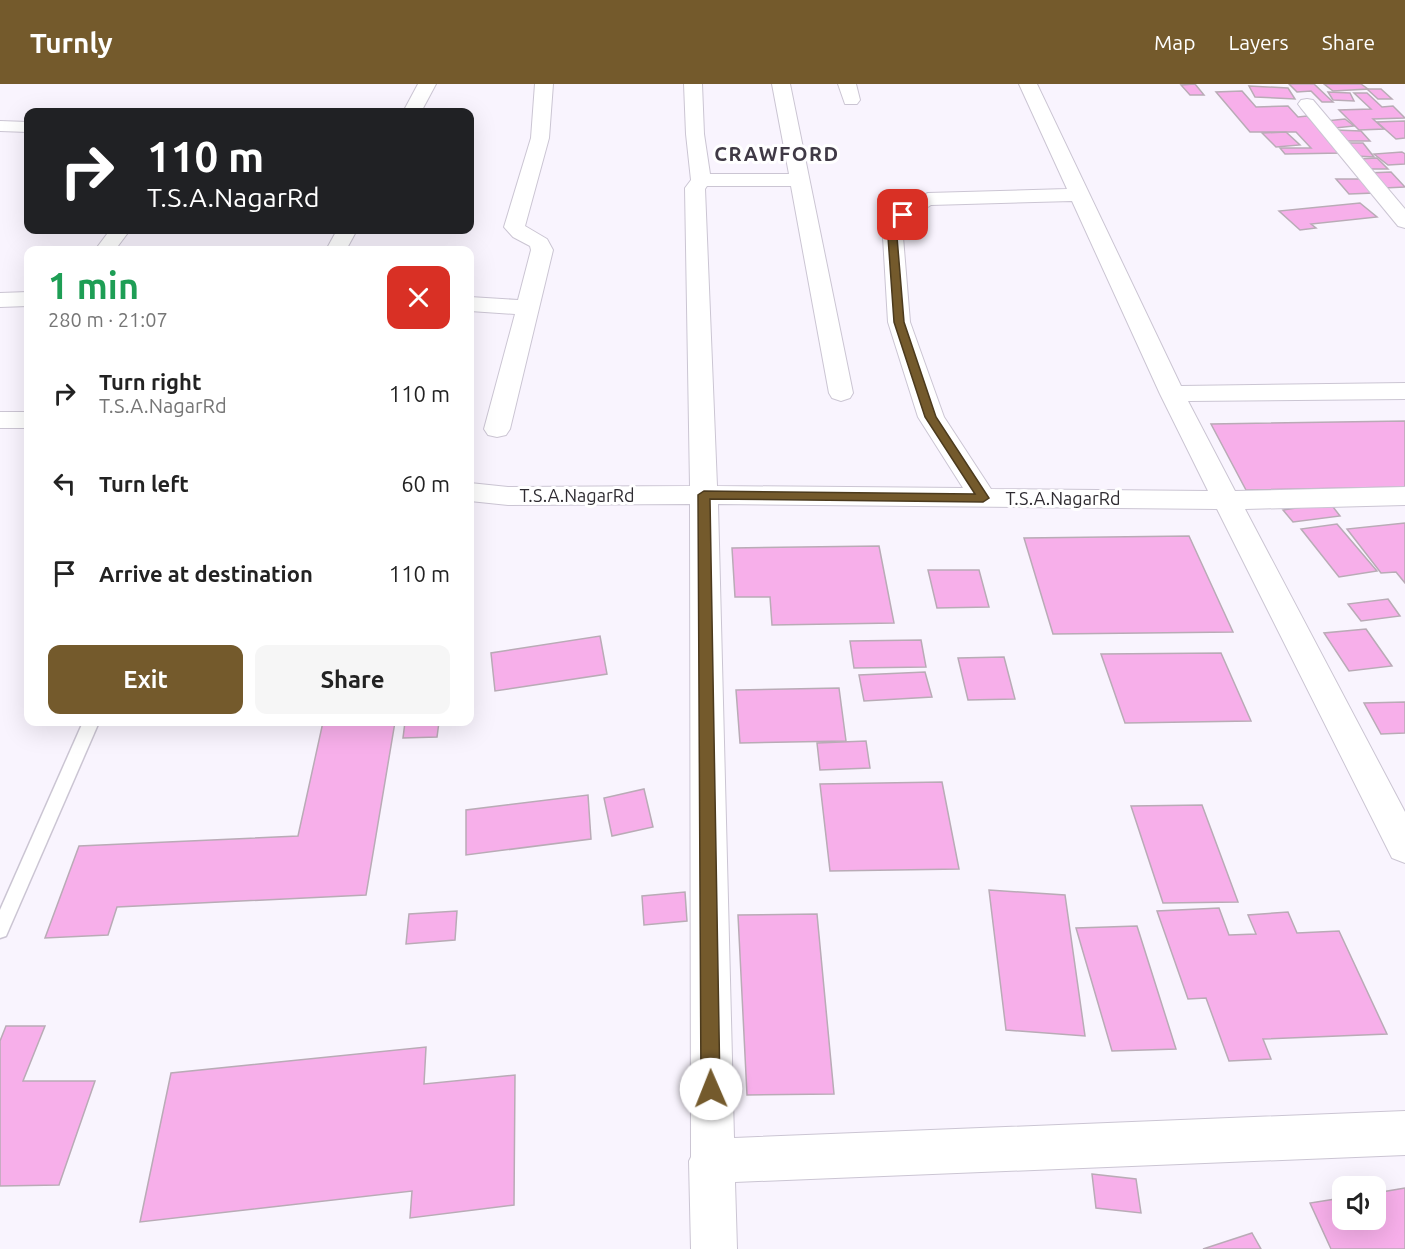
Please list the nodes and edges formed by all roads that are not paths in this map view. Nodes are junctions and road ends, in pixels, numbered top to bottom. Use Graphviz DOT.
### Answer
graph roads {
  1 [pos="427,84"];
  2 [pos="544,84"];
  3 [pos="693,84"];
  4 [pos="781,84"];
  5 [pos="1028,84"];
  6 [pos="1307,104"];
  7 [pos="414,108"];
  8 [pos="0,126"];
  9 [pos="24,127"];
  10 [pos="799,180"];
  11 [pos="701,181"];
  12 [pos="1079,195"];
  13 [pos="1405,222"];
  14 [pos="24,299"];
  15 [pos="0,300"];
  16 [pos="474,304"];
  17 [pos="529,308"];
  18 [pos="1405,391"];
  19 [pos="841,393"];
  20 [pos="1172,394"];
  21 [pos="0,420"];
  22 [pos="24,420"];
  23 [pos="497,429"];
  24 [pos="474,492"];
  25 [pos="704,495"];
  26 [pos="1405,496"];
  27 [pos="983,498"];
  28 [pos="1228,500"];
  29 [pos="89,726"];
  30 [pos="1405,847"];
  31 [pos="0,930"];
  32 [pos="1405,1133"];
  33 [pos="711,1161"];
  34 [pos="714,1249"];
  1 -- 7 [label="street"];
  2 -- 17 [label="street"];
  3 -- 11 [label="street"];
  4 -- 10 [label="street"];
  5 -- 12 [label="street"];
  6 -- 13 [label="street"];
  8 -- 9 [label="street"];
  10 -- 11 [label="street"];
  10 -- 19 [label="street"];
  11 -- 25 [label="street"];
  12 -- 20 [label="street"];
  12 -- 27 [label="street"];
  14 -- 15 [label="street"];
  16 -- 17 [label="street"];
  17 -- 23 [label="street"];
  18 -- 20 [label="street"];
  20 -- 28 [label="street"];
  21 -- 22 [label="street"];
  24 -- 25 [label="street, T.S.A.NagarRd"];
  25 -- 27 [label="street, T.S.A.NagarRd"];
  25 -- 33 [label="street"];
  26 -- 28 [label="street, T.S.A.NagarRd"];
  27 -- 28 [label="street, T.S.A.NagarRd"];
  28 -- 30 [label="street"];
  29 -- 31 [label="lane"];
  32 -- 33 [label="street"];
  33 -- 34 [label="street"];
}
